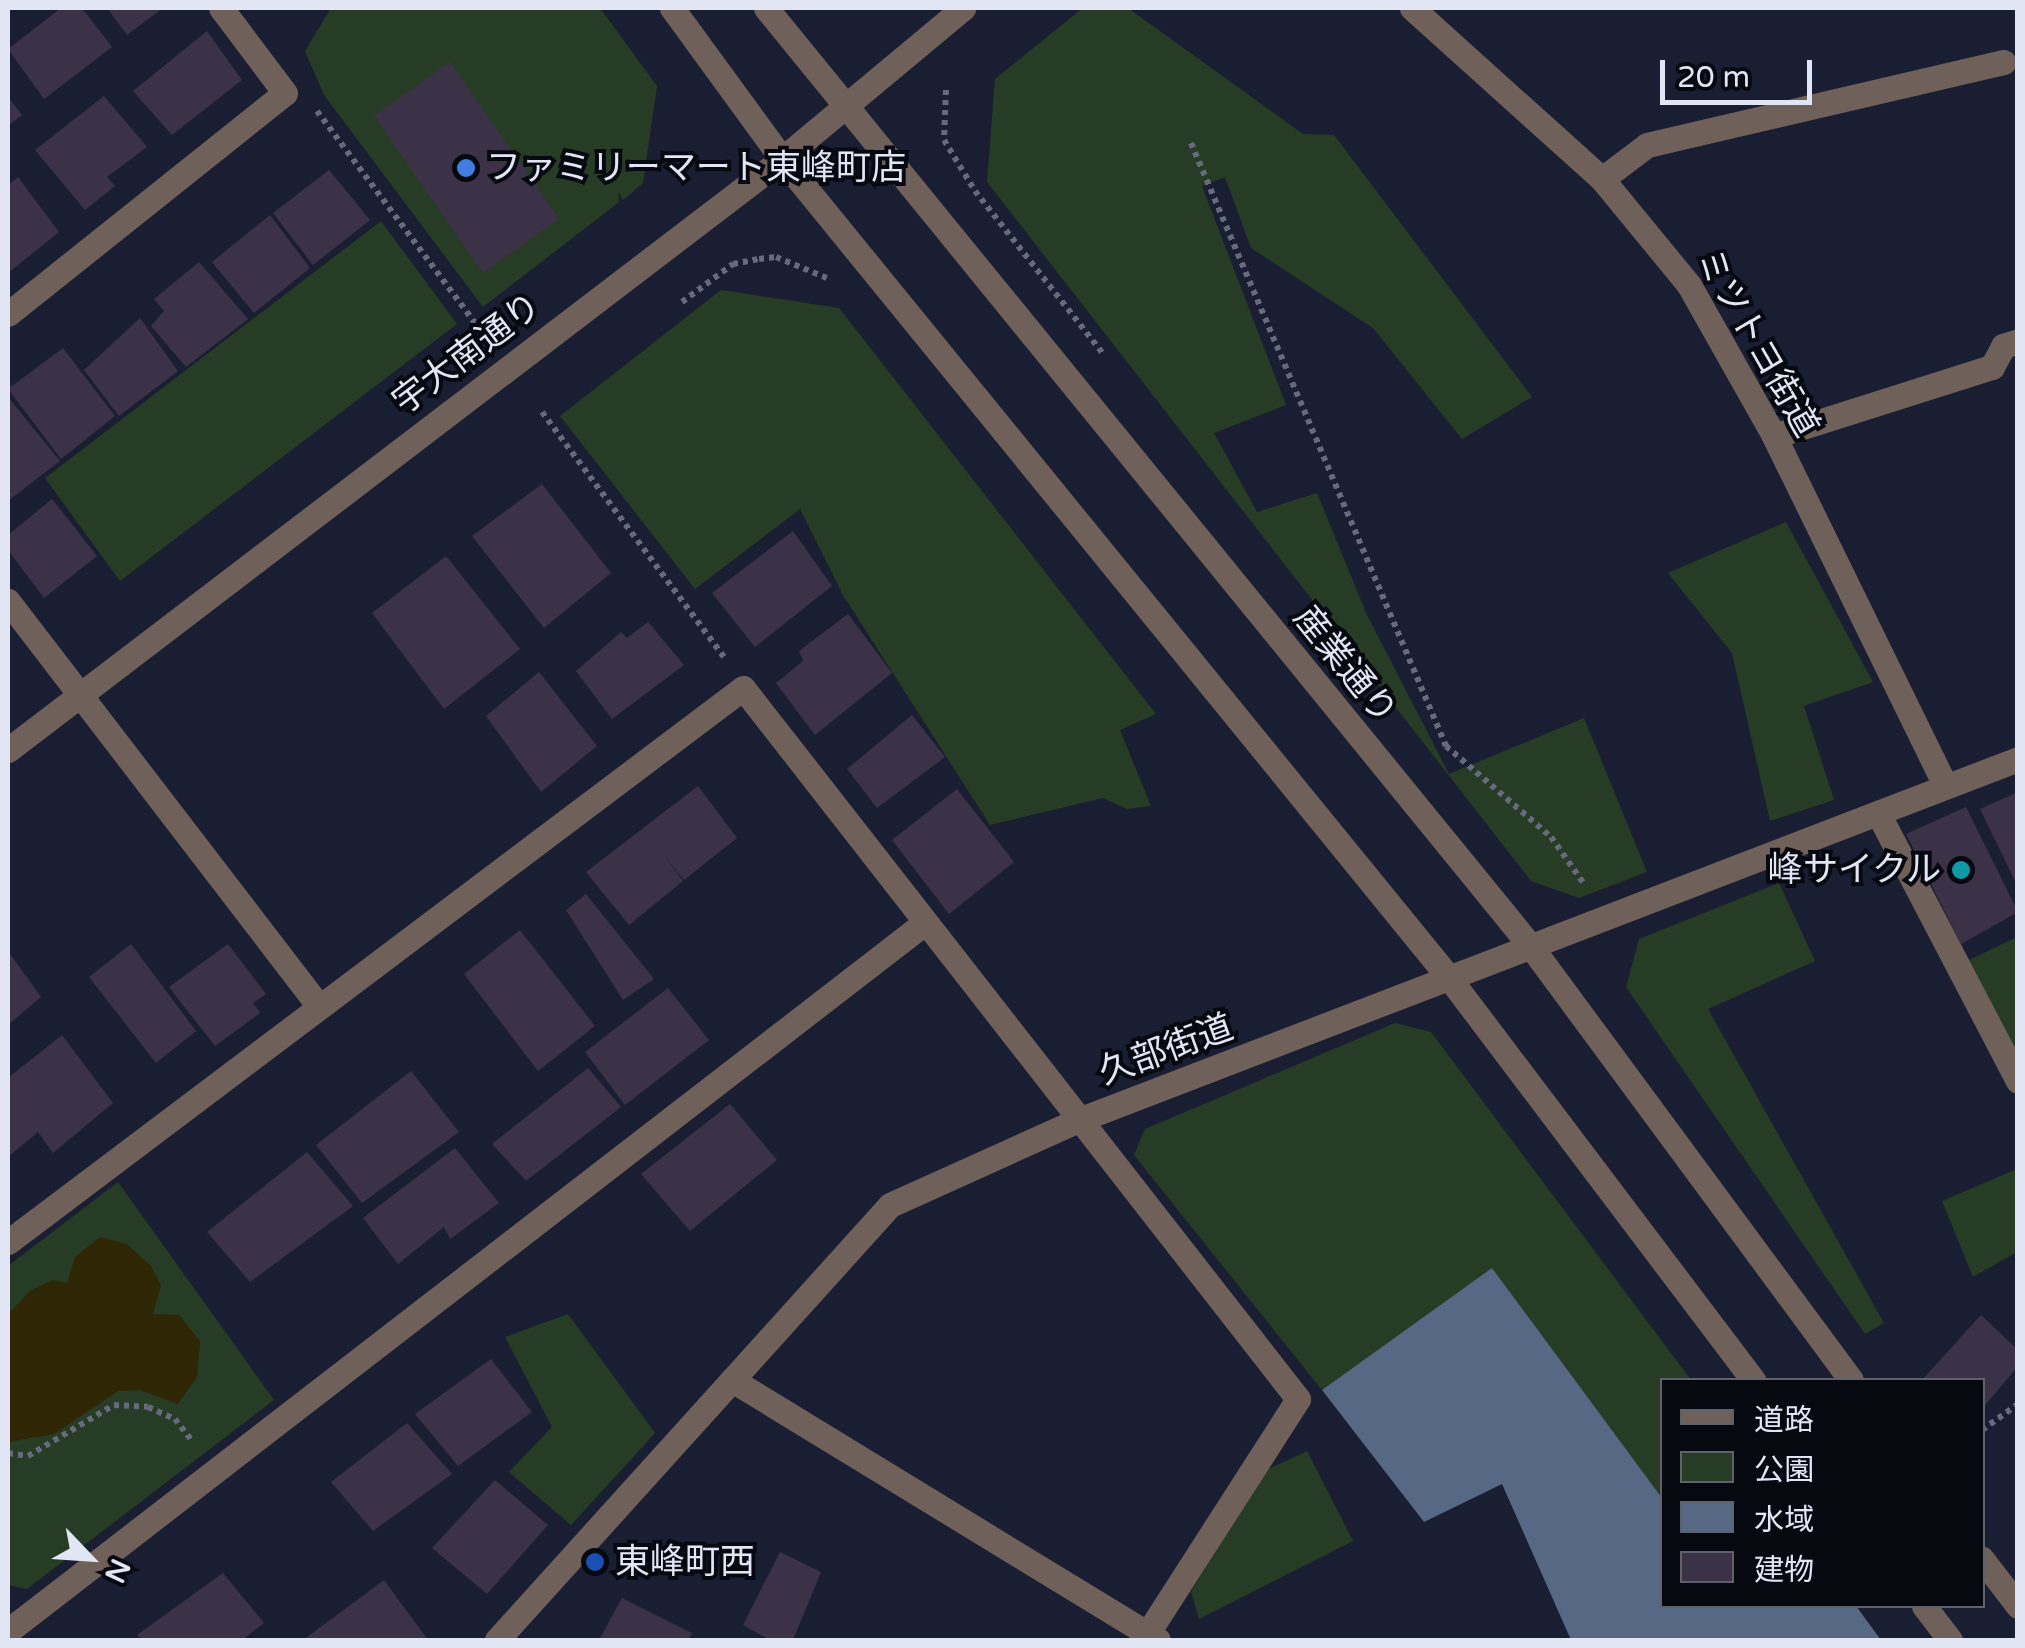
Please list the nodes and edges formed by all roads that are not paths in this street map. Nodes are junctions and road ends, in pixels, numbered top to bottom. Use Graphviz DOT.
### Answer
graph roads {
  1 [pos="221,8"];
  2 [pos="672,8"];
  3 [pos="766,8"];
  4 [pos="963,8"];
  5 [pos="1412,8"];
  6 [pos="2003,62"];
  7 [pos="844,110"];
  8 [pos="782,159"];
  9 [pos="1602,179"];
  10 [pos="8,314"];
  11 [pos="2018,341"];
  12 [pos="1774,436"];
  13 [pos="8,601"];
  14 [pos="78,694"];
  15 [pos="8,750"];
  16 [pos="2018,759"];
  17 [pos="1945,785"];
  18 [pos="1879,815"];
  19 [pos="924,924"];
  20 [pos="1532,948"];
  21 [pos="1450,980"];
  22 [pos="318,1005"];
  23 [pos="2018,1080"];
  24 [pos="1076,1121"];
  25 [pos="8,1242"];
  26 [pos="1751,1378"];
  27 [pos="1850,1378"];
  28 [pos="732,1380"];
  29 [pos="1985,1563"];
  30 [pos="2018,1606"];
  31 [pos="1926,1608"];
  32 [pos="8,1631"];
  33 [pos="1149,1639"];
  34 [pos="497,1640"];
  35 [pos="1950,1640"];
  1 -- 10 [label="street"];
  2 -- 8 [label="street"];
  3 -- 7 [label="street, 産業通り"];
  4 -- 7 [label="street, 宇大南通り"];
  5 -- 9 [label="street, ミツトヨ街道"];
  6 -- 9 [label="street"];
  7 -- 8 [label="street, 宇大南通り"];
  7 -- 20 [label="street, 産業通り"];
  8 -- 14 [label="street, 宇大南通り"];
  8 -- 21 [label="street"];
  9 -- 12 [label="street, ミツトヨ街道"];
  11 -- 12 [label="street"];
  12 -- 17 [label="street, ミツトヨ街道"];
  13 -- 14 [label="street"];
  14 -- 15 [label="street, 宇大南通り"];
  14 -- 22 [label="street"];
  16 -- 17 [label="street, 久部街道"];
  17 -- 18 [label="street, 久部街道"];
  18 -- 20 [label="street, 久部街道"];
  18 -- 23 [label="street"];
  19 -- 22 [label="street"];
  19 -- 24 [label="street"];
  19 -- 32 [label="street"];
  20 -- 21 [label="street, 久部街道"];
  20 -- 27 [label="street, 産業通り"];
  21 -- 24 [label="street, 久部街道"];
  21 -- 26 [label="street"];
  22 -- 25 [label="street"];
  24 -- 28 [label="street, 久部街道"];
  24 -- 33 [label="street"];
  28 -- 33 [label="street"];
  28 -- 34 [label="street, 久部街道"];
  29 -- 30 [label="street"];
  31 -- 35 [label="street"];
}
